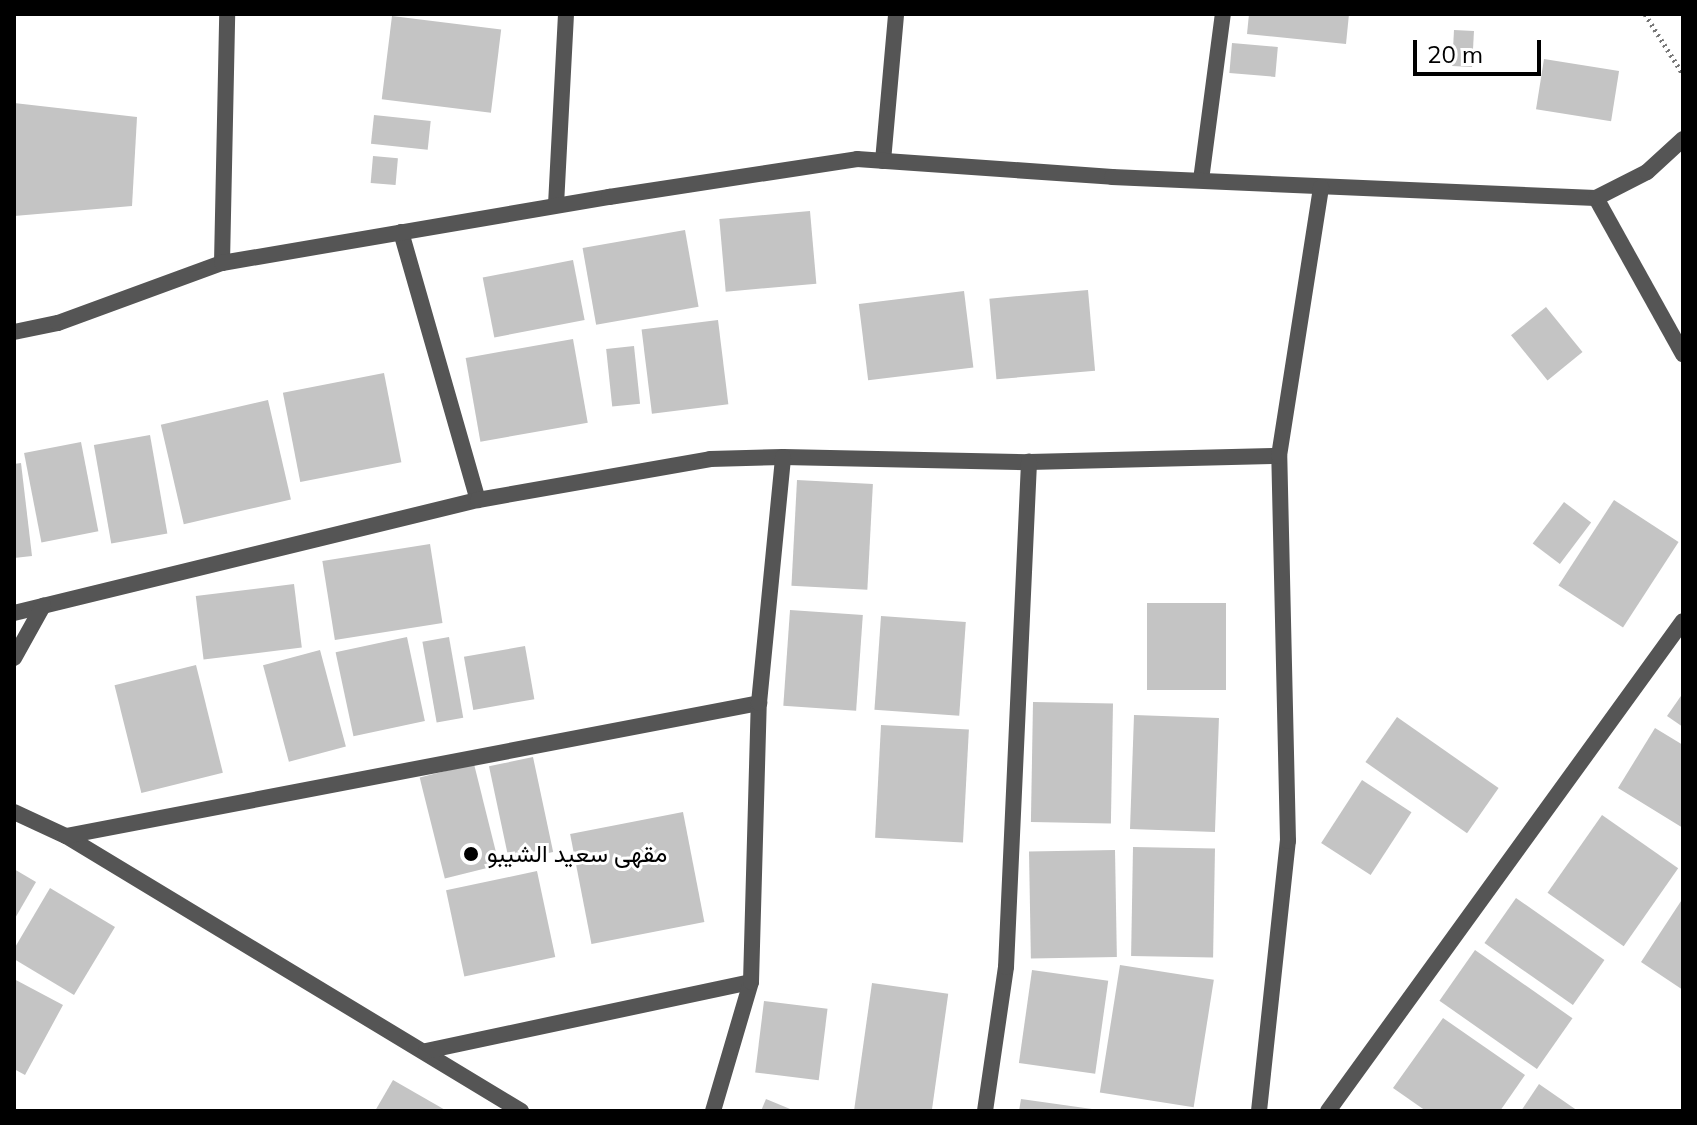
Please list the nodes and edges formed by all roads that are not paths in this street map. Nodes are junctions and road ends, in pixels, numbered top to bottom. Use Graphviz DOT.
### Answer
graph roads {
  1 [pos="227,14"];
  2 [pos="566,14"];
  3 [pos="896,14"];
  4 [pos="1223,14"];
  5 [pos="1683,139"];
  6 [pos="883,161"];
  7 [pos="1201,180"];
  8 [pos="1321,187"];
  9 [pos="1596,198"];
  10 [pos="556,205"];
  11 [pos="401,232"];
  12 [pos="222,263"];
  13 [pos="14,332"];
  14 [pos="1683,354"];
  15 [pos="1279,456"];
  16 [pos="783,457"];
  17 [pos="1029,462"];
  18 [pos="478,500"];
  19 [pos="43,606"];
  20 [pos="14,613"];
  21 [pos="1683,621"];
  22 [pos="14,658"];
  23 [pos="759,703"];
  24 [pos="14,812"];
  25 [pos="66,836"];
  26 [pos="751,982"];
  27 [pos="426,1051"];
  28 [pos="521,1111"];
  29 [pos="713,1111"];
  30 [pos="985,1111"];
  31 [pos="1259,1111"];
  32 [pos="1328,1111"];
  1 -- 12 [label="street"];
  2 -- 10 [label="street"];
  3 -- 6 [label="street"];
  4 -- 7 [label="street"];
  5 -- 9 [label="street"];
  6 -- 7 [label="street"];
  6 -- 10 [label="street"];
  7 -- 8 [label="street"];
  8 -- 9 [label="street"];
  8 -- 15 [label="street"];
  9 -- 14 [label="street"];
  10 -- 11 [label="street"];
  11 -- 12 [label="street"];
  11 -- 18 [label="street"];
  12 -- 13 [label="street"];
  15 -- 17 [label="street"];
  15 -- 31 [label="street"];
  16 -- 17 [label="street"];
  16 -- 18 [label="street"];
  16 -- 23 [label="street"];
  17 -- 30 [label="street"];
  18 -- 19 [label="street"];
  19 -- 20 [label="street"];
  19 -- 22 [label="street"];
  21 -- 32 [label="street"];
  23 -- 25 [label="street"];
  23 -- 26 [label="street"];
  24 -- 25 [label="street"];
  25 -- 27 [label="street"];
  26 -- 27 [label="street"];
  26 -- 29 [label="street"];
  27 -- 28 [label="street"];
}
